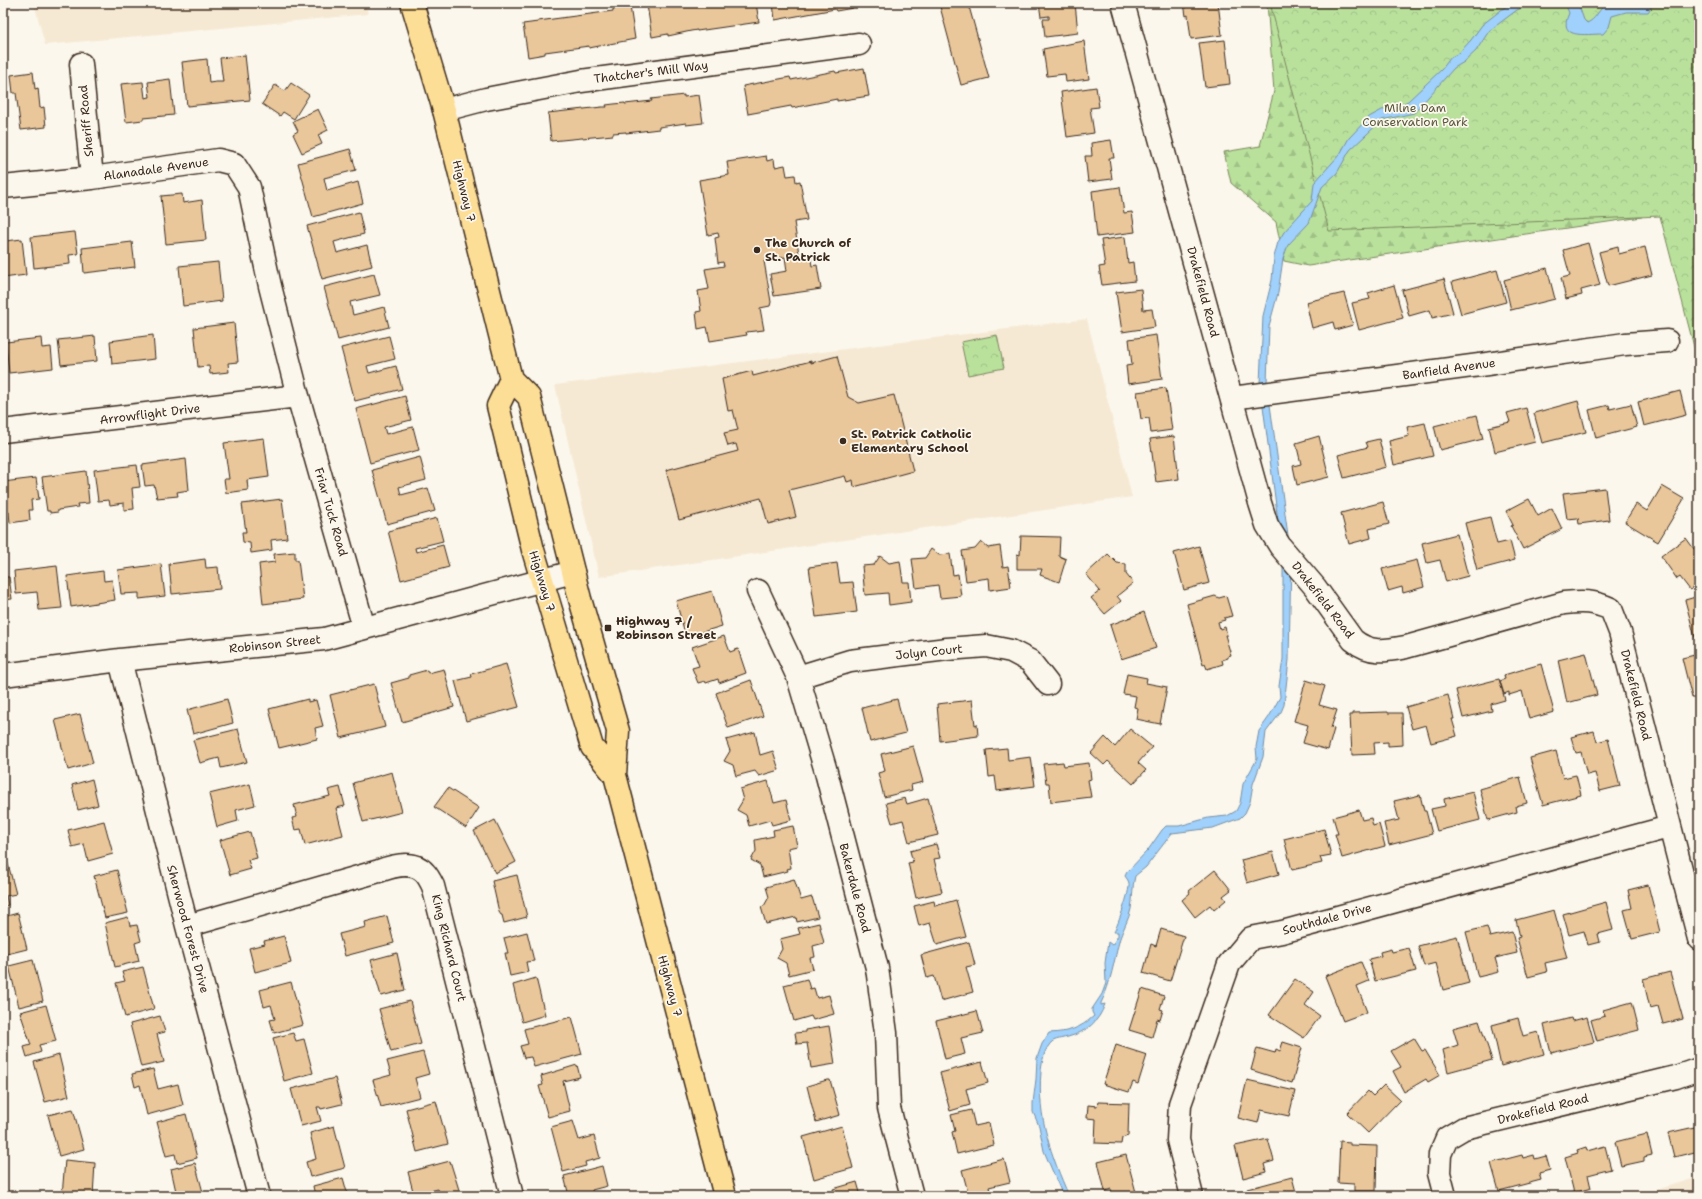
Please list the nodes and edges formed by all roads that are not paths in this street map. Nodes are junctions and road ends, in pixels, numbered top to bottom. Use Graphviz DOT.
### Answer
graph roads {
  1 [pos="412,3"];
  2 [pos="1123,3"];
  3 [pos="860,44"];
  4 [pos="81,64"];
  5 [pos="444,110"];
  6 [pos="92,178"];
  7 [pos="3,186"];
  8 [pos="1666,341"];
  9 [pos="511,379"];
  10 [pos="298,396"];
  11 [pos="1232,398"];
  12 [pos="3,431"];
  13 [pos="573,572"];
  14 [pos="541,581"];
  15 [pos="758,591"];
  16 [pos="364,628"];
  17 [pos="120,660"];
  18 [pos="3,675"];
  19 [pos="798,677"];
  20 [pos="1048,684"];
  21 [pos="615,775"];
  22 [pos="1669,827"];
  23 [pos="187,926"];
  24 [pos="1699,939"];
  25 [pos="1699,1069"];
  26 [pos="259,1196"];
  27 [pos="512,1196"];
  28 [pos="725,1196"];
  29 [pos="912,1196"];
  30 [pos="1192,1196"];
  31 [pos="1445,1196"];
  1 -- 5 [label="main road, Highway 7"];
  2 -- 11 [label="street, Drakefield Road"];
  3 -- 5 [label="street, Thatcher's Mill Way"];
  4 -- 6 [label="street, Sheriff Road"];
  5 -- 9 [label="main road, Highway 7"];
  6 -- 7 [label="street, Alanadale Avenue"];
  6 -- 10 [label="street, Alanadale Avenue"];
  8 -- 11 [label="street, Banfield Avenue"];
  9 -- 13 [label="main road, Highway 7"];
  9 -- 14 [label="main road, Highway 7"];
  10 -- 12 [label="street, Arrowflight Drive"];
  10 -- 16 [label="street, Friar Tuck Road"];
  11 -- 22 [label="street, Drakefield Road"];
  13 -- 14 [label="street"];
  13 -- 21 [label="main road, Highway 7"];
  14 -- 16 [label="street, Robinson Street"];
  14 -- 21 [label="main road, Highway 7"];
  15 -- 19 [label="street, Bakerdale Road"];
  16 -- 17 [label="street, Robinson Street"];
  17 -- 18 [label="street, Robinson Street"];
  17 -- 23 [label="street, Sherwood Forest Drive"];
  19 -- 20 [label="street, Jolyn Court"];
  19 -- 29 [label="street, Bakerdale Road"];
  21 -- 28 [label="main road, Highway 7"];
  22 -- 24 [label="street, Drakefield Road"];
  22 -- 30 [label="street, Southdale Drive"];
  23 -- 26 [label="street, Sherwood Forest Drive"];
  23 -- 27 [label="street, King Richard Court"];
  25 -- 31 [label="street, Drakefield Road"];
}
